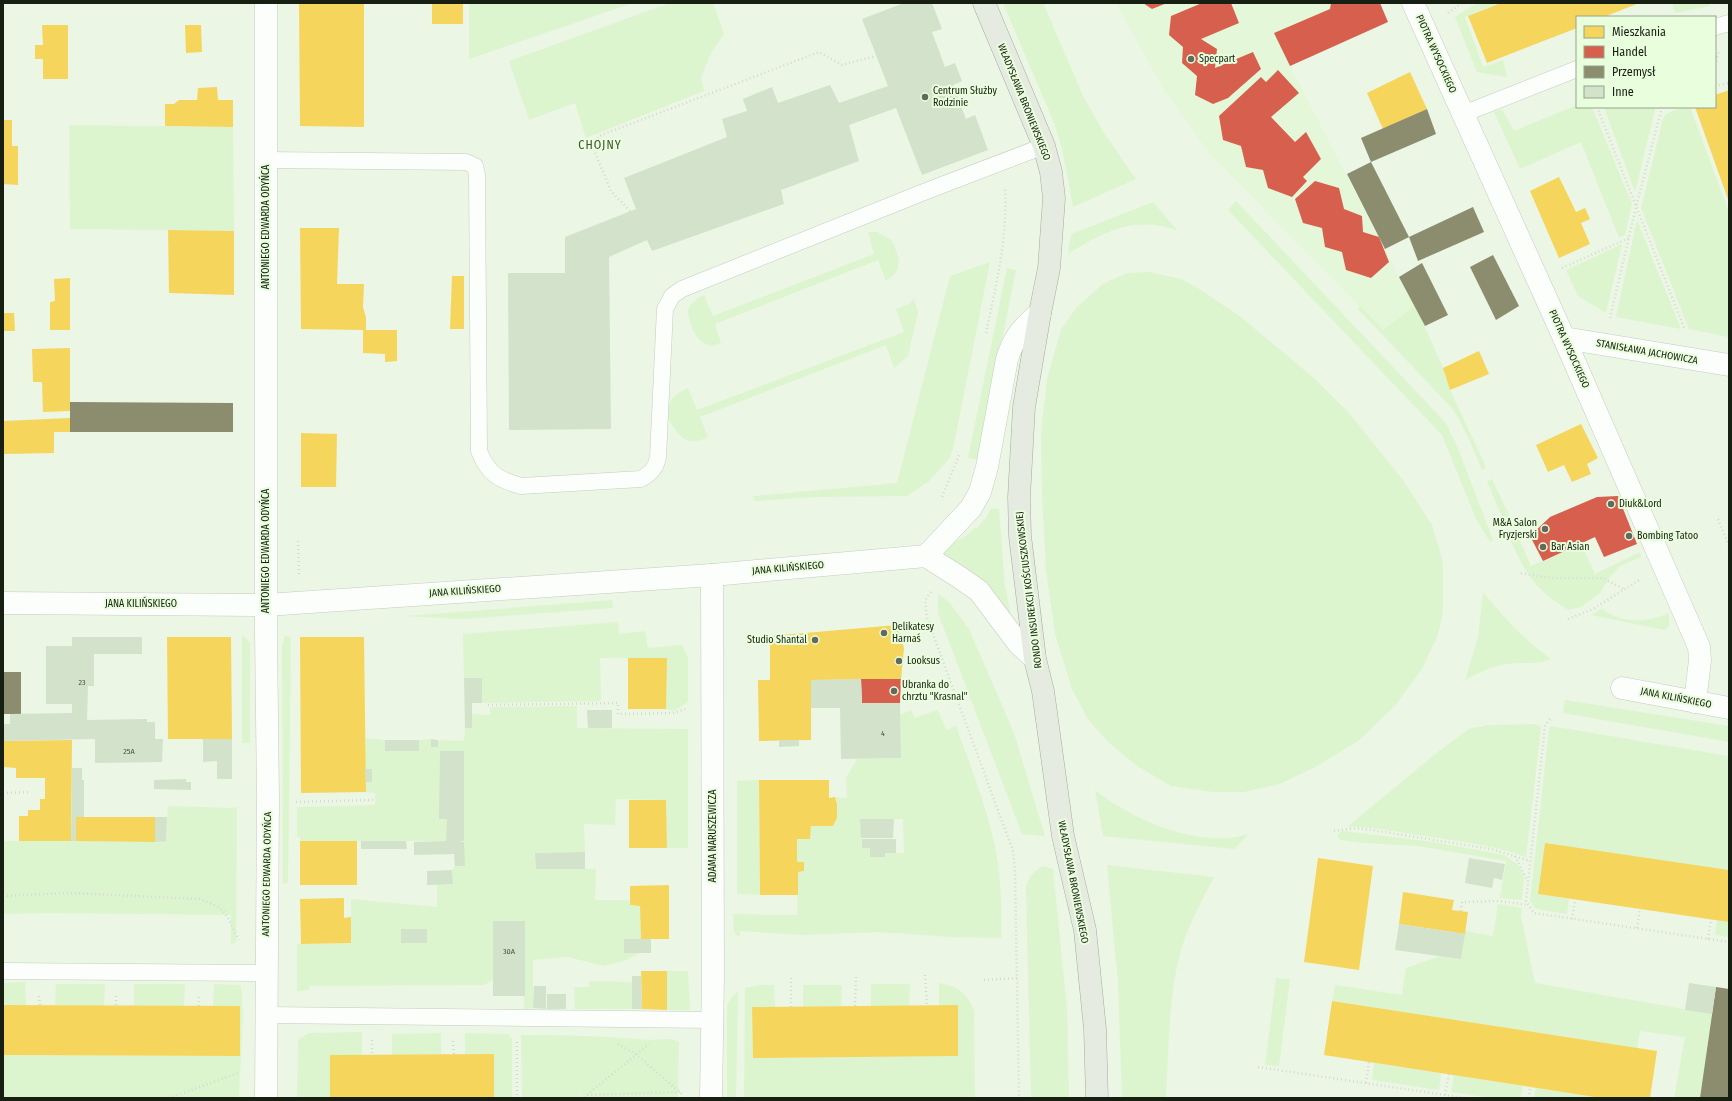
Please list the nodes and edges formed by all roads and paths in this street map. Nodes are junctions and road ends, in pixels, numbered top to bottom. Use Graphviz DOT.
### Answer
graph roads {
  1 [pos="266,3"];
  2 [pos="984,3"];
  3 [pos="1413,3"];
  4 [pos="1729,23"];
  5 [pos="1716,26"];
  6 [pos="876,56"];
  7 [pos="1576,69"];
  8 [pos="1729,83"];
  9 [pos="1716,86"];
  10 [pos="1597,108"];
  11 [pos="1661,108"];
  12 [pos="1463,114"];
  13 [pos="1044,146"];
  14 [pos="266,160"];
  15 [pos="1001,163"];
  16 [pos="1636,207"];
  17 [pos="630,211"];
  18 [pos="1629,237"];
  19 [pos="1560,270"];
  20 [pos="1042,306"];
  21 [pos="1610,320"];
  22 [pos="1687,334"];
  23 [pos="985,335"];
  24 [pos="1564,338"];
  25 [pos="1729,366"];
  26 [pos="962,449"];
  27 [pos="941,500"];
  28 [pos="1718,519"];
  29 [pos="1729,546"];
  30 [pos="926,556"];
  31 [pos="1664,566"];
  32 [pos="1521,573"];
  33 [pos="712,575"];
  34 [pos="932,590"];
  35 [pos="1623,590"];
  36 [pos="3,603"];
  37 [pos="266,605"];
  38 [pos="1568,619"];
  39 [pos="1035,659"];
  40 [pos="1622,688"];
  41 [pos="1043,691"];
  42 [pos="1695,702"];
  43 [pos="488,705"];
  44 [pos="688,708"];
  45 [pos="1729,708"];
  46 [pos="1550,719"];
  47 [pos="30,792"];
  48 [pos="3,793"];
  49 [pos="373,800"];
  50 [pos="291,802"];
  51 [pos="1334,831"];
  52 [pos="1515,856"];
  53 [pos="1530,861"];
  54 [pos="1528,881"];
  55 [pos="3,896"];
  56 [pos="1575,900"];
  57 [pos="1528,905"];
  58 [pos="1640,909"];
  59 [pos="1461,911"];
  60 [pos="1572,919"];
  61 [pos="1710,919"];
  62 [pos="1637,928"];
  63 [pos="1708,939"];
  64 [pos="239,940"];
  65 [pos="1729,942"];
  66 [pos="3,971"];
  67 [pos="266,973"];
  68 [pos="856,975"];
  69 [pos="925,975"];
  70 [pos="791,976"];
  71 [pos="1017,978"];
  72 [pos="984,980"];
  73 [pos="855,1006"];
  74 [pos="928,1006"];
  75 [pos="791,1007"];
  76 [pos="267,1014"];
  77 [pos="517,1017"];
  78 [pos="666,1019"];
  79 [pos="712,1020"];
  80 [pos="617,1044"];
  81 [pos="637,1055"];
  82 [pos="1369,1062"];
  83 [pos="1258,1067"];
  84 [pos="241,1072"];
  85 [pos="1449,1074"];
  86 [pos="1366,1083"];
  87 [pos="1530,1087"];
  88 [pos="680,1092"];
  89 [pos="587,1094"];
  90 [pos="1445,1095"];
  91 [pos="169,1098"];
  92 [pos="266,1098"];
  93 [pos="517,1098"];
  94 [pos="580,1098"];
  95 [pos="686,1098"];
  96 [pos="711,1098"];
  97 [pos="1019,1098"];
  98 [pos="1097,1098"];
  99 [pos="1465,1098"];
  100 [pos="1529,1098"];
  1 -- 14 [label="street, ANTONIEGO EDWARDA ODYŃCA"];
  2 -- 13 [label="main road, WŁADYSŁAWA BRONIEWSKIEGO"];
  3 -- 12 [label="street, PIOTRA WYSOCKIEGO"];
  4 -- 5 [label="lane"];
  6 -- 17 [label="path"];
  7 -- 12 [label="lane"];
  8 -- 9 [label="path"];
  10 -- 16 [label="path"];
  11 -- 16 [label="path"];
  12 -- 24 [label="street, PIOTRA WYSOCKIEGO"];
  13 -- 15 [label="lane"];
  13 -- 20 [label="main road, WŁADYSŁAWA BRONIEWSKIEGO"];
  14 -- 15 [label="lane"];
  14 -- 37 [label="street, ANTONIEGO EDWARDA ODYŃCA"];
  15 -- 23 [label="path"];
  16 -- 18 [label="path"];
  16 -- 22 [label="path"];
  18 -- 19 [label="path"];
  18 -- 21 [label="path"];
  20 -- 30 [label="street"];
  20 -- 39 [label="main road, RONDO INSUREKCJI KOŚCIUSZKOWSKIEJ"];
  24 -- 25 [label="street, STANISŁAWA JACHOWICZA"];
  24 -- 31 [label="street, PIOTRA WYSOCKIEGO"];
  26 -- 27 [label="path"];
  28 -- 29 [label="path"];
  30 -- 33 [label="street, JANA KILIŃSKIEGO"];
  30 -- 39 [label="street"];
  31 -- 35 [label="path"];
  31 -- 42 [label="street, PIOTRA WYSOCKIEGO"];
  32 -- 35 [label="path"];
  33 -- 37 [label="street, JANA KILIŃSKIEGO"];
  33 -- 79 [label="street, ADAMA NARUSZEWICZA"];
  34 -- 71 [label="path"];
  35 -- 38 [label="path"];
  36 -- 37 [label="street, JANA KILIŃSKIEGO"];
  37 -- 67 [label="street, ANTONIEGO EDWARDA ODYŃCA"];
  39 -- 41 [label="main road, RONDO INSUREKCJI KOŚCIUSZKOWSKIEJ"];
  40 -- 42 [label="street, JANA KILIŃSKIEGO"];
  41 -- 98 [label="main road, WŁADYSŁAWA BRONIEWSKIEGO"];
  42 -- 45 [label="street, JANA KILIŃSKIEGO"];
  43 -- 44 [label="path"];
  46 -- 53 [label="path"];
  47 -- 48 [label="path"];
  49 -- 50 [label="path"];
  51 -- 52 [label="path"];
  52 -- 53 [label="path"];
  52 -- 54 [label="path"];
  53 -- 54 [label="path"];
  54 -- 57 [label="path"];
  55 -- 64 [label="path"];
  56 -- 60 [label="path"];
  57 -- 59 [label="path"];
  57 -- 60 [label="path"];
  58 -- 62 [label="path"];
  60 -- 62 [label="path"];
  61 -- 63 [label="path"];
  62 -- 63 [label="path"];
  63 -- 65 [label="path"];
  66 -- 67 [label="lane"];
  67 -- 76 [label="street, ANTONIEGO EDWARDA ODYŃCA"];
  68 -- 73 [label="path"];
  69 -- 74 [label="path"];
  70 -- 75 [label="path"];
  71 -- 72 [label="path"];
  71 -- 97 [label="path"];
  76 -- 77 [label="lane"];
  76 -- 92 [label="street, ANTONIEGO EDWARDA ODYŃCA"];
  77 -- 78 [label="lane"];
  77 -- 93 [label="path"];
  78 -- 79 [label="lane"];
  78 -- 81 [label="path"];
  79 -- 96 [label="street, ADAMA NARUSZEWICZA"];
  80 -- 81 [label="path"];
  81 -- 88 [label="path"];
  81 -- 89 [label="path"];
  82 -- 86 [label="path"];
  83 -- 86 [label="path"];
  84 -- 91 [label="path"];
  85 -- 90 [label="path"];
  86 -- 90 [label="path"];
  87 -- 100 [label="path"];
  88 -- 89 [label="path"];
  88 -- 95 [label="path"];
  89 -- 94 [label="path"];
  90 -- 99 [label="path"];
}
